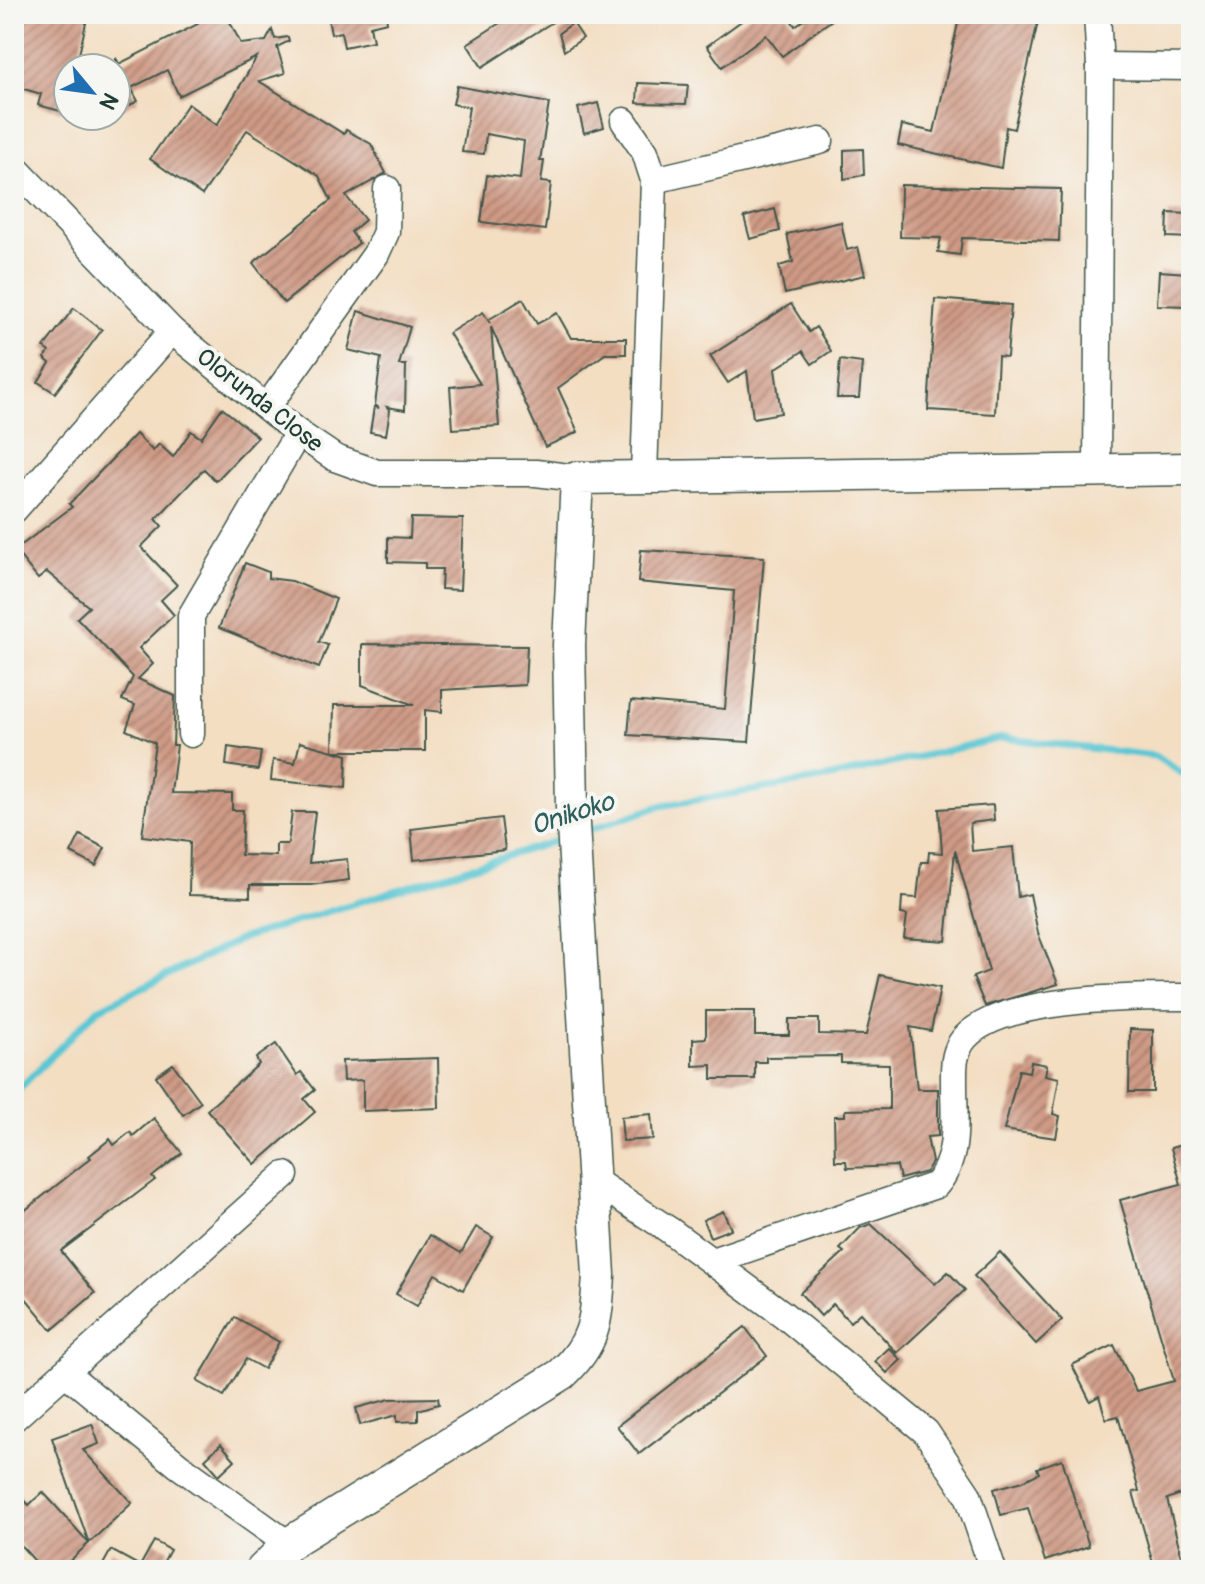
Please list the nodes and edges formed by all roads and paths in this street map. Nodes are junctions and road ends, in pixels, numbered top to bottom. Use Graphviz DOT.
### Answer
graph roads {
  1 [pos="1097,14"];
  2 [pos="1100,66"];
  3 [pos="1191,67"];
  4 [pos="624,121"];
  5 [pos="820,141"];
  6 [pos="14,167"];
  7 [pos="654,180"];
  8 [pos="387,189"];
  9 [pos="172,331"];
  10 [pos="267,407"];
  11 [pos="298,433"];
  12 [pos="1097,468"];
  13 [pos="1191,469"];
  14 [pos="644,475"];
  15 [pos="577,478"];
  16 [pos="14,510"];
  17 [pos="191,734"];
  18 [pos="1191,997"];
  19 [pos="285,1175"];
  20 [pos="593,1180"];
  21 [pos="712,1261"];
  22 [pos="67,1374"];
  23 [pos="14,1418"];
  24 [pos="288,1544"];
  25 [pos="262,1570"];
  26 [pos="993,1570"];
  1 -- 2 [label="street"];
  2 -- 3 [label="street"];
  2 -- 12 [label="street"];
  4 -- 7 [label="street"];
  5 -- 7 [label="street"];
  6 -- 9 [label="street, Olorunda Close"];
  7 -- 14 [label="street"];
  8 -- 10 [label="street"];
  9 -- 10 [label="street, Olorunda Close"];
  9 -- 16 [label="street"];
  10 -- 11 [label="street, Olorunda Close"];
  11 -- 15 [label="street, Olorunda Close"];
  11 -- 17 [label="street"];
  12 -- 13 [label="main road"];
  12 -- 14 [label="main road"];
  14 -- 15 [label="main road"];
  15 -- 20 [label="main road"];
  18 -- 21 [label="street"];
  19 -- 22 [label="street"];
  20 -- 21 [label="street"];
  20 -- 24 [label="main road"];
  21 -- 26 [label="street"];
  22 -- 23 [label="street"];
  22 -- 24 [label="street"];
  24 -- 25 [label="main road"];
}
